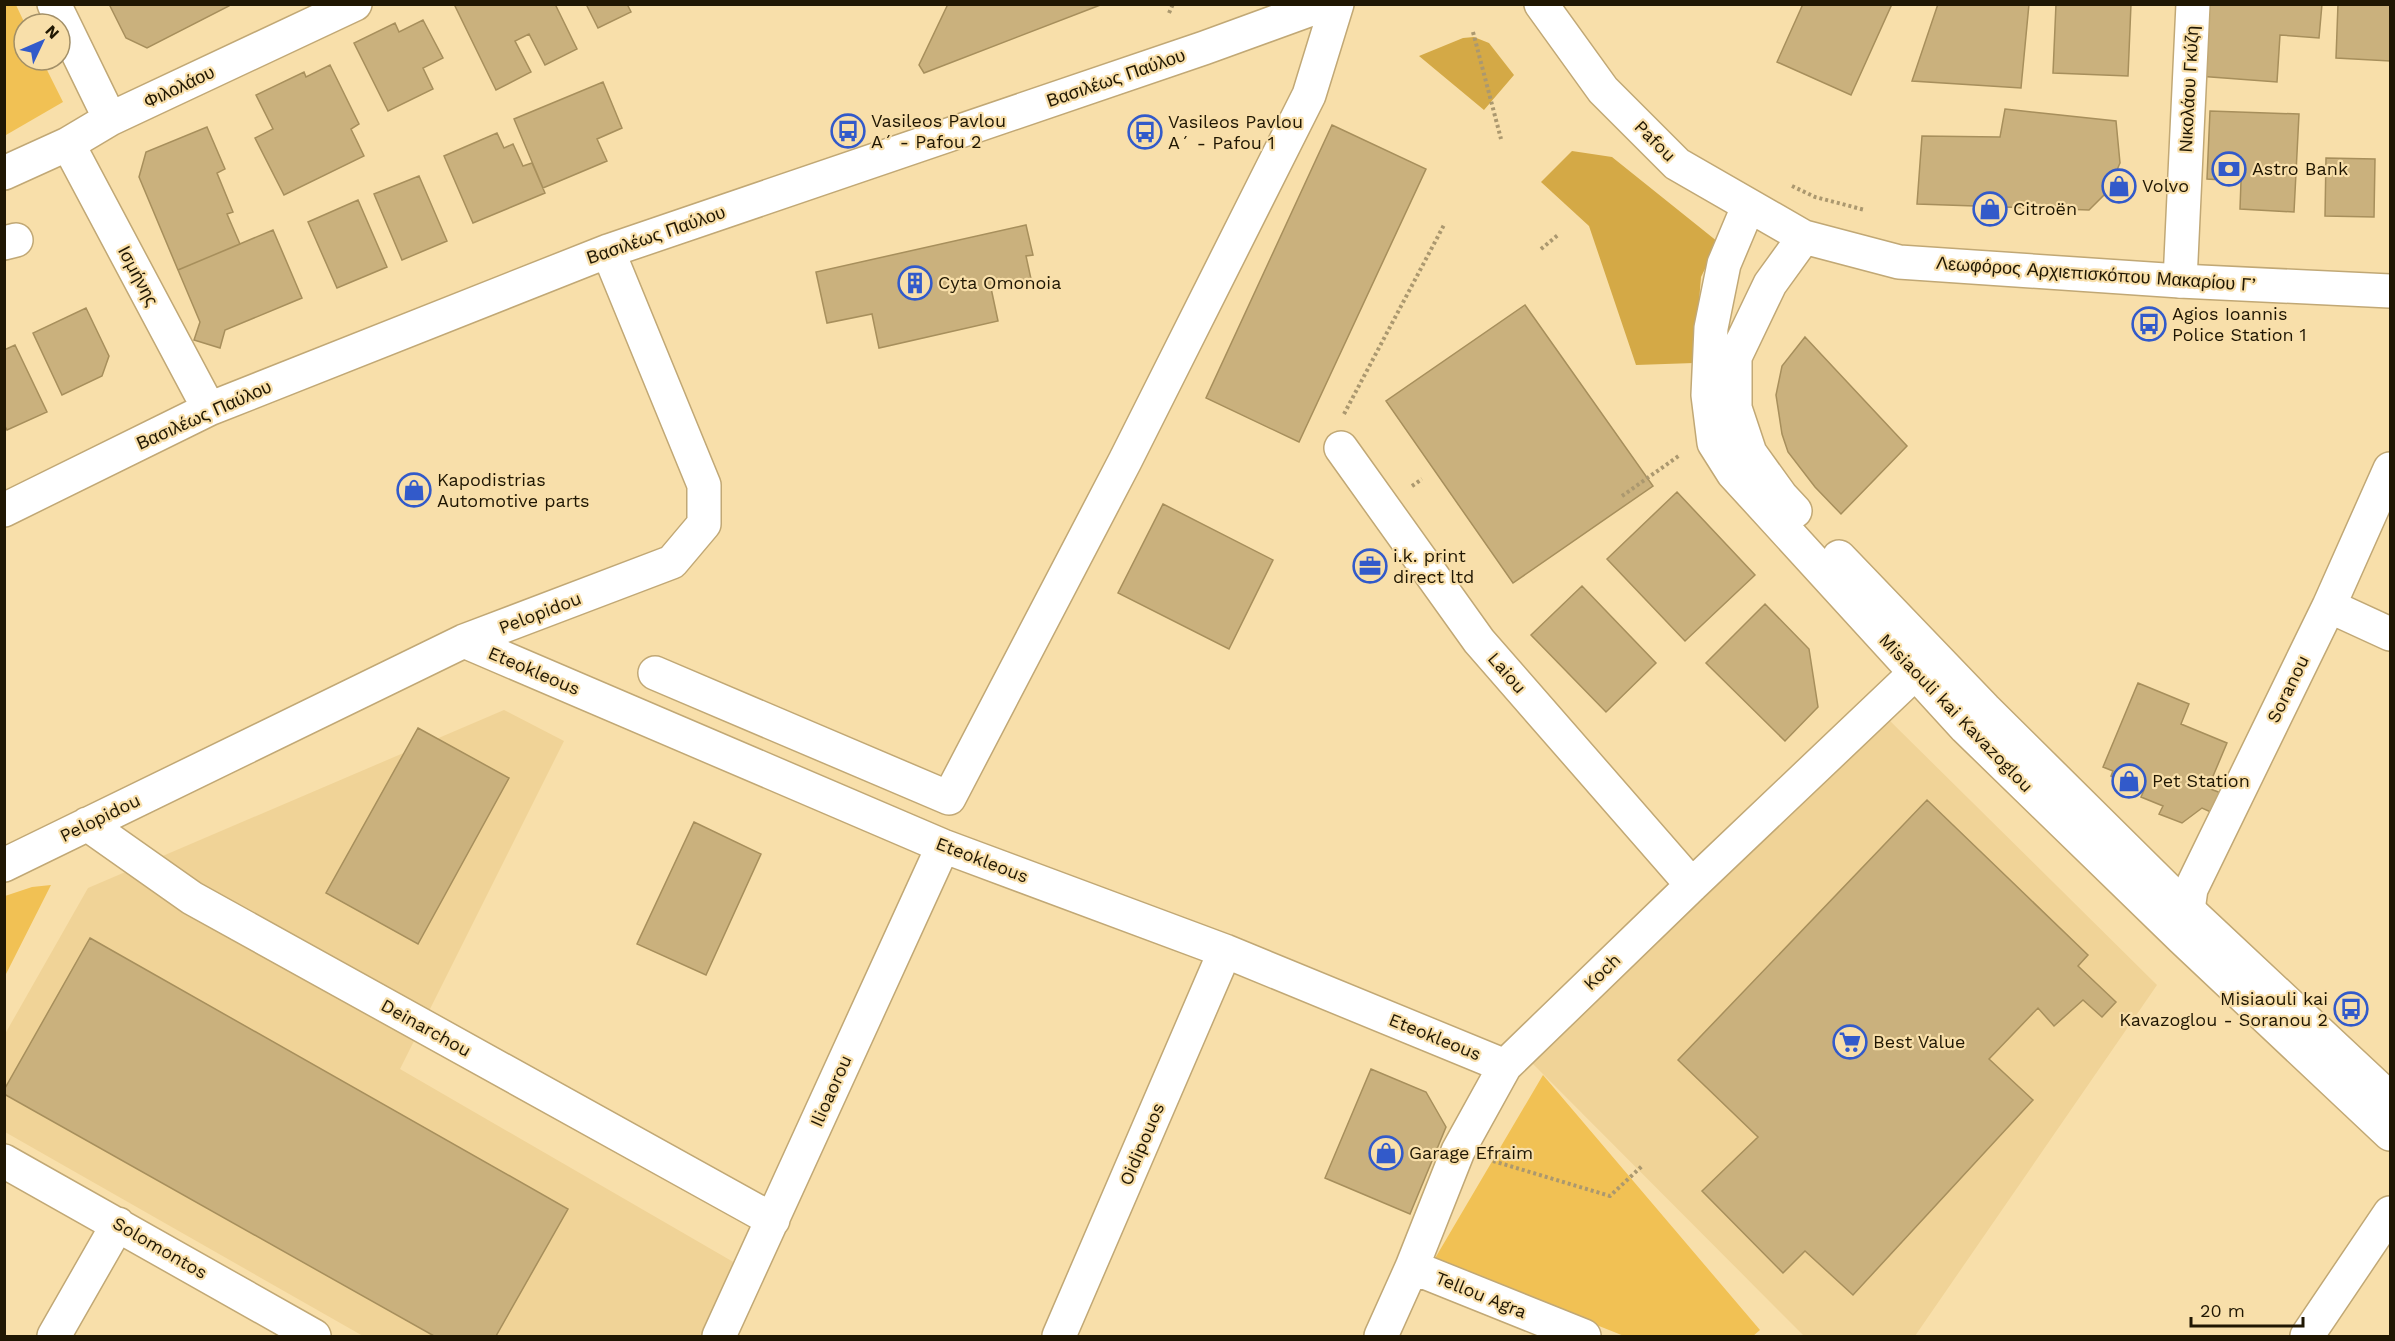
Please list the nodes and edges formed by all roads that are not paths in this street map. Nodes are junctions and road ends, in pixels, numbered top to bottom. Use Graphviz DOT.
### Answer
graph roads {
  1 [pos="54,4"];
  2 [pos="355,4"];
  3 [pos="1325,4"];
  4 [pos="1337,4"];
  5 [pos="1541,4"];
  6 [pos="2193,4"];
  7 [pos="110,119"];
  8 [pos="68,144"];
  9 [pos="4,173"];
  10 [pos="1748,207"];
  11 [pos="1804,237"];
  12 [pos="608,251"];
  13 [pos="2180,281"];
  14 [pos="2391,291"];
  15 [pos="209,409"];
  16 [pos="1341,447"];
  17 [pos="2391,468"];
  18 [pos="4,510"];
  19 [pos="2328,606"];
  20 [pos="2391,634"];
  21 [pos="464,641"];
  22 [pos="1916,673"];
  23 [pos="655,674"];
  24 [pos="87,824"];
  25 [pos="943,846"];
  26 [pos="4,865"];
  27 [pos="1692,885"];
  28 [pos="2188,910"];
  29 [pos="1225,951"];
  30 [pos="1505,1066"];
  31 [pos="2391,1099"];
  32 [pos="2391,1134"];
  33 [pos="4,1161"];
  34 [pos="2391,1213"];
  35 [pos="773,1221"];
  36 [pos="118,1224"];
  37 [pos="1412,1267"];
  38 [pos="54,1336"];
  39 [pos="314,1336"];
  40 [pos="719,1336"];
  41 [pos="1059,1336"];
  42 [pos="1381,1336"];
  43 [pos="1584,1336"];
  44 [pos="2307,1336"];
  1 -- 7 [label="street"];
  2 -- 7 [label="street, Φιλολάου"];
  3 -- 12 [label="street, Βασιλέως Παύλου"];
  4 -- 23 [label="street"];
  5 -- 10 [label="street, Pafou"];
  6 -- 13 [label="street, Νικολάου Γκύζη"];
  7 -- 8 [label="street, Φιλολάου"];
  8 -- 9 [label="street, Φιλολάου"];
  8 -- 15 [label="street, Ισμήνης"];
  10 -- 11 [label="street, Pafou"];
  10 -- 22 [label="street, Misiaouli kai Kavazoglou"];
  11 -- 13 [label="street, Λεωφόρος Αρχιεπισκόπου Μακαρίου Γ’"];
  11 -- 28 [label="street, Misiaouli kai Kavazoglou"];
  12 -- 15 [label="street, Βασιλέως Παύλου"];
  12 -- 21 [label="street, Pelopidou"];
  13 -- 14 [label="street, Λεωφόρος Αρχιεπισκόπου Μακαρίου Γ’"];
  15 -- 18 [label="street, Βασιλέως Παύλου"];
  16 -- 27 [label="street, Laiou"];
  17 -- 19 [label="street, Soranou"];
  19 -- 20 [label="street"];
  19 -- 28 [label="street, Soranou"];
  21 -- 24 [label="street, Pelopidou"];
  21 -- 25 [label="street, Eteokleous"];
  22 -- 27 [label="street, Koch"];
  22 -- 32 [label="street, Misiaouli kai Kavazoglou"];
  24 -- 26 [label="street, Pelopidou"];
  24 -- 35 [label="street, Deinarchou"];
  25 -- 29 [label="street, Eteokleous"];
  25 -- 35 [label="street, Ilioaorou"];
  27 -- 30 [label="street, Koch"];
  28 -- 31 [label="street, Misiaouli kai Kavazoglou"];
  29 -- 30 [label="street, Eteokleous"];
  29 -- 41 [label="street, Oidipouos"];
  30 -- 37 [label="street, Koch"];
  33 -- 36 [label="street, Solomontos"];
  34 -- 44 [label="street"];
  35 -- 40 [label="street, Ilioaorou"];
  36 -- 38 [label="street"];
  36 -- 39 [label="street, Solomontos"];
  37 -- 42 [label="street, Koch"];
  37 -- 43 [label="street, Tellou Agra"];
}
